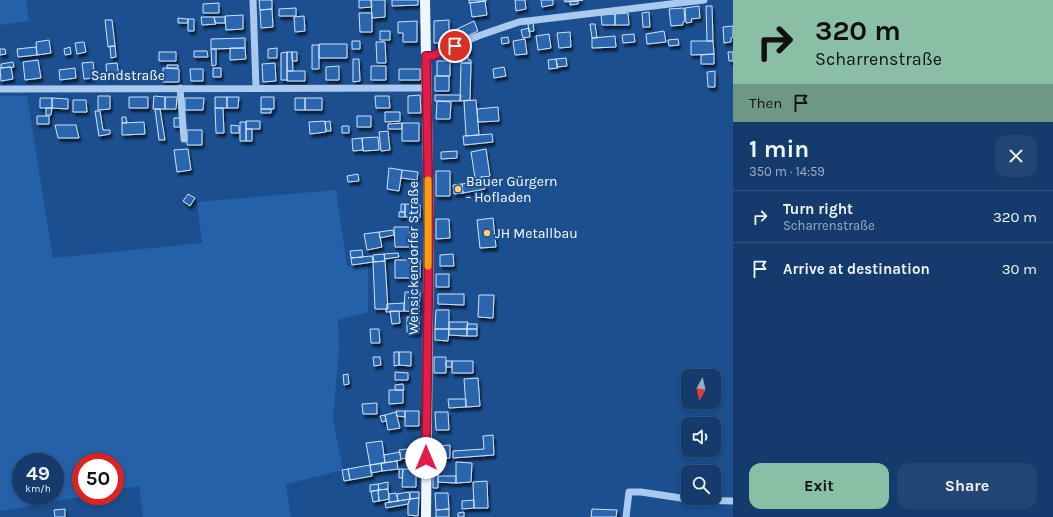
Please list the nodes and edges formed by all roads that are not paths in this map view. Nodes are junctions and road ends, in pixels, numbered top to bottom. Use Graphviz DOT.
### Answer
graph roads {
  1 [pos="253,0"];
  2 [pos="425,0"];
  3 [pos="704,0"];
  4 [pos="690,1"];
  5 [pos="426,56"];
  6 [pos="180,88"];
  7 [pos="256,88"];
  8 [pos="427,88"];
  9 [pos="0,89"];
  10 [pos="184,139"];
  11 [pos="733,501"];
  12 [pos="426,517"];
  13 [pos="626,517"];
  1 -- 7 [label="street"];
  2 -- 5 [label="main road, Wensickendorfer Straße"];
  3 -- 4 [label="street"];
  4 -- 5 [label="street"];
  5 -- 8 [label="main road, Wensickendorfer Straße"];
  6 -- 7 [label="street, Sandstraße"];
  6 -- 9 [label="street, Sandstraße"];
  6 -- 10 [label="street"];
  7 -- 8 [label="street, Sandstraße"];
  8 -- 12 [label="main road, Wensickendorfer Straße"];
  11 -- 13 [label="street"];
}
